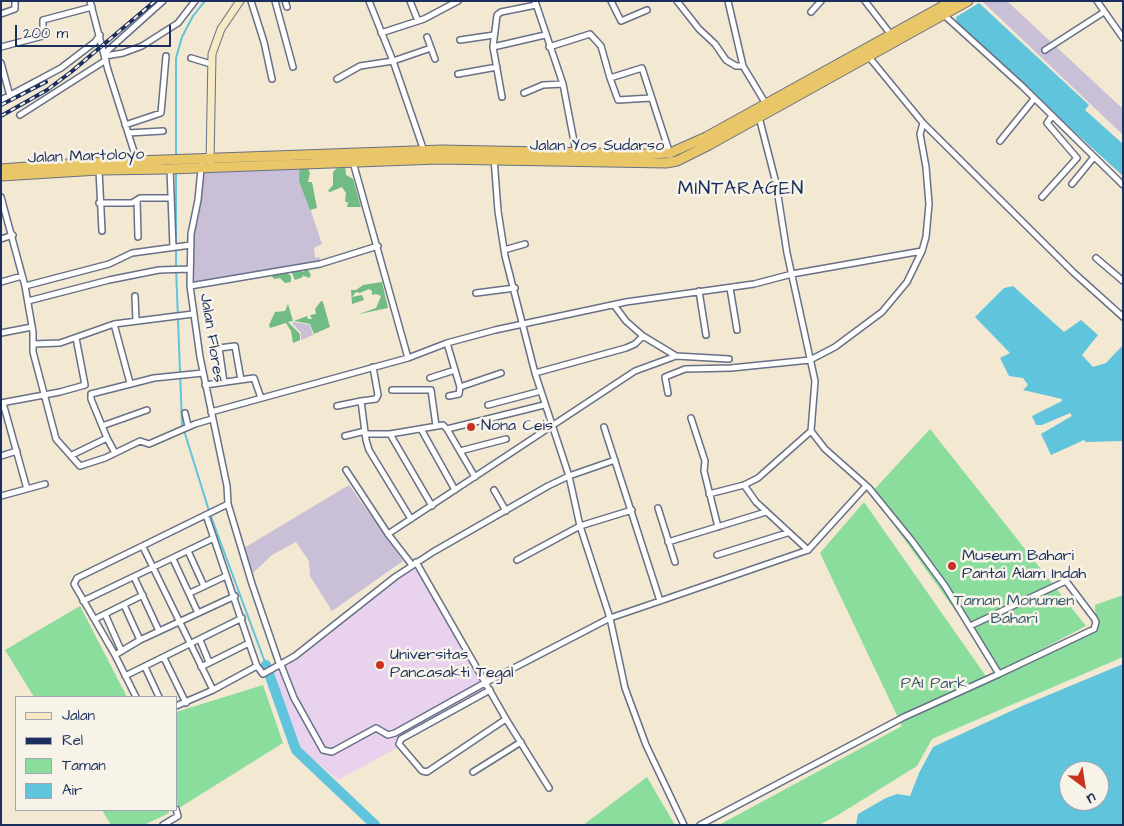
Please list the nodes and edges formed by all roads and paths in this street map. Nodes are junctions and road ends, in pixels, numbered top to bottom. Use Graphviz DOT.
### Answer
graph roads {
  1 [pos="15,1"];
  2 [pos="162,1"];
  3 [pos="195,1"];
  4 [pos="240,1"];
  5 [pos="251,1"];
  6 [pos="275,1"];
  7 [pos="369,1"];
  8 [pos="410,1"];
  9 [pos="458,1"];
  10 [pos="611,1"];
  11 [pos="677,1"];
  12 [pos="728,1"];
  13 [pos="821,1"];
  14 [pos="865,1"];
  15 [pos="952,1"];
  16 [pos="968,1"];
  17 [pos="1097,1"];
  18 [pos="536,3"];
  19 [pos="91,4"];
  20 [pos="647,10"];
  21 [pos="811,12"];
  22 [pos="1104,12"];
  23 [pos="1,14"];
  24 [pos="944,15"];
  25 [pos="418,21"];
  26 [pos="381,33"];
  27 [pos="100,35"];
  28 [pos="494,35"];
  29 [pos="545,35"];
  30 [pos="427,37"];
  31 [pos="1123,38"];
  32 [pos="894,39"];
  33 [pos="460,40"];
  34 [pos="1,47"];
  35 [pos="493,47"];
  36 [pos="549,47"];
  37 [pos="431,48"];
  38 [pos="1045,50"];
  39 [pos="105,56"];
  40 [pos="166,56"];
  41 [pos="869,56"];
  42 [pos="191,58"];
  43 [pos="435,59"];
  44 [pos="393,61"];
  45 [pos="1,63"];
  46 [pos="211,64"];
  47 [pos="743,66"];
  48 [pos="293,67"];
  49 [pos="497,67"];
  50 [pos="458,74"];
  51 [pos="610,78"];
  52 [pos="337,79"];
  53 [pos="272,80"];
  54 [pos="564,84"];
  55 [pos="524,93"];
  56 [pos="10,96"];
  57 [pos="502,97"];
  58 [pos="651,98"];
  59 [pos="1034,99"];
  60 [pos="1,100"];
  61 [pos="766,104"];
  62 [pos="757,113"];
  63 [pos="20,115"];
  64 [pos="1052,116"];
  65 [pos="924,123"];
  66 [pos="125,125"];
  67 [pos="163,131"];
  68 [pos="128,133"];
  69 [pos="1000,141"];
  70 [pos="424,151"];
  71 [pos="576,152"];
  72 [pos="494,155"];
  73 [pos="672,157"];
  74 [pos="1094,157"];
  75 [pos="353,162"];
  76 [pos="182,164"];
  77 [pos="208,164"];
  78 [pos="138,165"];
  79 [pos="1,169"];
  80 [pos="171,169"];
  81 [pos="99,170"];
  82 [pos="1,176"];
  83 [pos="1072,184"];
  84 [pos="1123,185"];
  85 [pos="1,197"];
  86 [pos="1042,197"];
  87 [pos="171,198"];
  88 [pos="137,200"];
  89 [pos="99,204"];
  90 [pos="102,231"];
  91 [pos="13,235"];
  92 [pos="138,237"];
  93 [pos="1,239"];
  94 [pos="526,244"];
  95 [pos="190,245"];
  96 [pos="176,246"];
  97 [pos="378,246"];
  98 [pos="504,250"];
  99 [pos="922,251"];
  100 [pos="1096,258"];
  101 [pos="189,269"];
  102 [pos="792,274"];
  103 [pos="22,276"];
  104 [pos="1,282"];
  105 [pos="1123,282"];
  106 [pos="26,286"];
  107 [pos="190,286"];
  108 [pos="514,288"];
  109 [pos="730,288"];
  110 [pos="699,291"];
  111 [pos="476,293"];
  112 [pos="134,296"];
  113 [pos="28,301"];
  114 [pos="614,305"];
  115 [pos="193,314"];
  116 [pos="1123,317"];
  117 [pos="136,320"];
  118 [pos="114,324"];
  119 [pos="521,325"];
  120 [pos="32,327"];
  121 [pos="737,330"];
  122 [pos="1,333"];
  123 [pos="706,335"];
  124 [pos="643,336"];
  125 [pos="76,338"];
  126 [pos="447,343"];
  127 [pos="33,344"];
  128 [pos="676,356"];
  129 [pos="408,358"];
  130 [pos="729,359"];
  131 [pos="810,360"];
  132 [pos="372,367"];
  133 [pos="455,370"];
  134 [pos="501,372"];
  135 [pos="202,373"];
  136 [pos="534,373"];
  137 [pos="430,378"];
  138 [pos="241,380"];
  139 [pos="224,382"];
  140 [pos="130,383"];
  141 [pos="205,385"];
  142 [pos="460,387"];
  143 [pos="392,390"];
  144 [pos="541,391"];
  145 [pos="668,393"];
  146 [pos="45,395"];
  147 [pos="449,396"];
  148 [pos="262,398"];
  149 [pos="361,401"];
  150 [pos="2,403"];
  151 [pos="488,405"];
  152 [pos="544,405"];
  153 [pos="337,406"];
  154 [pos="147,410"];
  155 [pos="211,412"];
  156 [pos="185,414"];
  157 [pos="691,418"];
  158 [pos="212,419"];
  159 [pos="102,426"];
  160 [pos="436,426"];
  161 [pos="551,426"];
  162 [pos="604,427"];
  163 [pos="186,428"];
  164 [pos="421,429"];
  165 [pos="447,429"];
  166 [pos="811,431"];
  167 [pos="365,433"];
  168 [pos="390,434"];
  169 [pos="345,436"];
  170 [pos="107,438"];
  171 [pos="506,439"];
  172 [pos="17,451"];
  173 [pos="460,451"];
  174 [pos="115,453"];
  175 [pos="72,455"];
  176 [pos="1,456"];
  177 [pos="615,460"];
  178 [pos="346,470"];
  179 [pos="569,476"];
  180 [pos="475,477"];
  181 [pos="45,484"];
  182 [pos="744,485"];
  183 [pos="866,486"];
  184 [pos="28,489"];
  185 [pos="455,490"];
  186 [pos="494,490"];
  187 [pos="709,494"];
  188 [pos="1,496"];
  189 [pos="228,504"];
  190 [pos="432,506"];
  191 [pos="658,508"];
  192 [pos="632,510"];
  193 [pos="506,511"];
  194 [pos="766,512"];
  195 [pos="207,515"];
  196 [pos="411,519"];
  197 [pos="580,526"];
  198 [pos="718,527"];
  199 [pos="787,533"];
  200 [pos="388,534"];
  201 [pos="214,538"];
  202 [pos="668,542"];
  203 [pos="142,547"];
  204 [pos="808,550"];
  205 [pos="188,551"];
  206 [pos="717,556"];
  207 [pos="173,559"];
  208 [pos="517,560"];
  209 [pos="675,562"];
  210 [pos="414,564"];
  211 [pos="154,568"];
  212 [pos="226,576"];
  213 [pos="134,577"];
  214 [pos="204,586"];
  215 [pos="190,593"];
  216 [pos="143,595"];
  217 [pos="234,596"];
  218 [pos="83,601"];
  219 [pos="660,601"];
  220 [pos="124,605"];
  221 [pos="198,612"];
  222 [pos="105,614"];
  223 [pos="242,618"];
  224 [pos="610,618"];
  225 [pos="95,619"];
  226 [pos="181,622"];
  227 [pos="970,626"];
  228 [pos="159,631"];
  229 [pos="140,640"];
  230 [pos="200,640"];
  231 [pos="249,643"];
  232 [pos="190,644"];
  233 [pos="121,650"];
  234 [pos="115,655"];
  235 [pos="164,658"];
  236 [pos="209,662"];
  237 [pos="257,666"];
  238 [pos="280,666"];
  239 [pos="145,667"];
  240 [pos="201,667"];
  241 [pos="999,674"];
  242 [pos="125,676"];
  243 [pos="486,682"];
  244 [pos="213,690"];
  245 [pos="490,690"];
  246 [pos="135,696"];
  247 [pos="159,696"];
  248 [pos="186,703"];
  249 [pos="178,705"];
  250 [pos="506,719"];
  251 [pos="521,742"];
  252 [pos="473,772"];
  253 [pos="549,788"];
  254 [pos="177,811"];
  255 [pos="163,825"];
  256 [pos="684,825"];
  257 [pos="700,825"];
  1 -- 23 [label="street"];
  2 -- 39 [label="street"];
  3 -- 39 [label="street"];
  4 -- 46 [label="street"];
  5 -- 53 [label="street"];
  6 -- 48 [label="street"];
  7 -- 26 [label="street"];
  8 -- 25 [label="street"];
  9 -- 25 [label="street"];
  10 -- 20 [label="street"];
  11 -- 47 [label="street"];
  12 -- 47 [label="street"];
  13 -- 21 [label="street"];
  14 -- 32 [label="street"];
  15 -- 32 [label="highway, Jalan Yos Sudarso"];
  16 -- 24 [label="highway, Jalan Yos Sudarso"];
  17 -- 22 [label="street"];
  18 -- 28 [label="street"];
  18 -- 29 [label="street"];
  19 -- 27 [label="street"];
  19 -- 34 [label="street"];
  22 -- 31 [label="street"];
  22 -- 38 [label="street"];
  24 -- 32 [label="highway, Jalan Yos Sudarso"];
  24 -- 59 [label="street"];
  25 -- 26 [label="street"];
  26 -- 44 [label="street"];
  27 -- 39 [label="street"];
  27 -- 56 [label="street"];
  28 -- 33 [label="street"];
  28 -- 35 [label="street"];
  29 -- 35 [label="street"];
  29 -- 36 [label="street"];
  30 -- 37 [label="street"];
  32 -- 41 [label="highway, Jalan Yos Sudarso"];
  32 -- 61 [label="highway, Jalan Yos Sudarso"];
  35 -- 49 [label="street"];
  36 -- 51 [label="street"];
  36 -- 54 [label="street"];
  37 -- 43 [label="street"];
  37 -- 44 [label="street"];
  39 -- 63 [label="street"];
  39 -- 66 [label="street"];
  40 -- 66 [label="street"];
  41 -- 62 [label="highway, Jalan Yos Sudarso"];
  41 -- 65 [label="street"];
  42 -- 46 [label="street"];
  44 -- 52 [label="street"];
  44 -- 70 [label="street"];
  45 -- 56 [label="street"];
  46 -- 77 [label="street"];
  47 -- 61 [label="street"];
  49 -- 50 [label="street"];
  49 -- 57 [label="street"];
  51 -- 58 [label="street"];
  51 -- 58 [label="street"];
  54 -- 55 [label="street"];
  54 -- 71 [label="street"];
  56 -- 60 [label="street"];
  58 -- 73 [label="street"];
  59 -- 64 [label="street"];
  59 -- 69 [label="street"];
  61 -- 62 [label="highway, Jalan Yos Sudarso"];
  62 -- 73 [label="highway, Jalan Yos Sudarso"];
  62 -- 102 [label="street"];
  64 -- 74 [label="street"];
  64 -- 86 [label="street"];
  65 -- 99 [label="street"];
  65 -- 116 [label="street"];
  66 -- 68 [label="street"];
  67 -- 68 [label="street"];
  68 -- 78 [label="street"];
  70 -- 72 [label="highway, Jalan Yos Sudarso"];
  70 -- 77 [label="highway, Jalan Yos Sudarso"];
  71 -- 72 [label="highway, Jalan Yos Sudarso"];
  71 -- 73 [label="highway, Jalan Yos Sudarso"];
  72 -- 73 [label="highway, Jalan Yos Sudarso"];
  72 -- 75 [label="highway, Jalan Yos Sudarso"];
  72 -- 98 [label="street"];
  74 -- 83 [label="street"];
  74 -- 84 [label="street"];
  75 -- 77 [label="highway, Jalan Yos Sudarso"];
  75 -- 97 [label="street"];
  76 -- 77 [label="highway"];
  76 -- 78 [label="highway"];
  76 -- 80 [label="highway, Jalan Martoloyo"];
  77 -- 95 [label="street, Jalan Flores"];
  78 -- 79 [label="highway"];
  78 -- 80 [label="highway, Jalan Martoloyo"];
  78 -- 81 [label="highway, Jalan Martoloyo"];
  80 -- 87 [label="street"];
  81 -- 82 [label="highway, Jalan Martoloyo"];
  81 -- 89 [label="street"];
  85 -- 91 [label="street"];
  87 -- 88 [label="street"];
  87 -- 96 [label="street"];
  88 -- 89 [label="street"];
  88 -- 92 [label="street"];
  89 -- 90 [label="street"];
  91 -- 93 [label="street"];
  91 -- 103 [label="street"];
  94 -- 98 [label="street"];
  95 -- 96 [label="street"];
  95 -- 101 [label="street, Jalan Flores"];
  96 -- 106 [label="street"];
  97 -- 107 [label="street"];
  97 -- 129 [label="street"];
  98 -- 108 [label="street"];
  99 -- 102 [label="street"];
  99 -- 131 [label="street"];
  100 -- 105 [label="street"];
  101 -- 107 [label="street, Jalan Flores"];
  101 -- 113 [label="street"];
  102 -- 109 [label="street"];
  102 -- 131 [label="street"];
  103 -- 104 [label="street"];
  103 -- 106 [label="street"];
  106 -- 113 [label="street"];
  107 -- 115 [label="street, Jalan Flores"];
  108 -- 111 [label="street"];
  108 -- 119 [label="street"];
  109 -- 110 [label="street"];
  109 -- 121 [label="street"];
  110 -- 114 [label="street"];
  110 -- 123 [label="street"];
  112 -- 117 [label="street"];
  113 -- 120 [label="street"];
  114 -- 119 [label="street"];
  114 -- 124 [label="street"];
  115 -- 117 [label="street"];
  115 -- 135 [label="street, Jalan Flores"];
  117 -- 118 [label="street"];
  118 -- 125 [label="street"];
  118 -- 140 [label="street"];
  119 -- 126 [label="street"];
  119 -- 136 [label="street"];
  120 -- 122 [label="street"];
  120 -- 127 [label="street"];
  124 -- 128 [label="street"];
  124 -- 136 [label="street"];
  125 -- 127 [label="street"];
  125 -- 146 [label="street"];
  126 -- 129 [label="street"];
  126 -- 133 [label="street"];
  127 -- 146 [label="street"];
  128 -- 130 [label="street"];
  128 -- 161 [label="street"];
  129 -- 132 [label="street"];
  131 -- 145 [label="street"];
  131 -- 166 [label="street"];
  132 -- 148 [label="street"];
  132 -- 149 [label="street"];
  133 -- 137 [label="street"];
  133 -- 142 [label="street"];
  134 -- 142 [label="street"];
  135 -- 140 [label="street"];
  135 -- 141 [label="street, Jalan Flores"];
  136 -- 144 [label="street"];
  138 -- 139 [label="street"];
  138 -- 139 [label="street"];
  138 -- 148 [label="street"];
  139 -- 141 [label="street"];
  140 -- 159 [label="street"];
  141 -- 155 [label="street, Jalan Flores"];
  142 -- 147 [label="street"];
  143 -- 160 [label="street"];
  144 -- 151 [label="street"];
  144 -- 152 [label="street"];
  146 -- 150 [label="street"];
  146 -- 175 [label="street"];
  148 -- 155 [label="street"];
  149 -- 153 [label="street"];
  149 -- 167 [label="street"];
  150 -- 172 [label="street"];
  152 -- 161 [label="street"];
  152 -- 165 [label="street"];
  154 -- 159 [label="street"];
  155 -- 158 [label="street, Jalan Flores"];
  156 -- 163 [label="street"];
  157 -- 187 [label="street"];
  158 -- 163 [label="street"];
  158 -- 189 [label="street, Jalan Flores"];
  159 -- 170 [label="street"];
  160 -- 164 [label="street"];
  160 -- 165 [label="street"];
  161 -- 179 [label="street"];
  161 -- 180 [label="street"];
  162 -- 177 [label="street"];
  163 -- 174 [label="street"];
  164 -- 168 [label="street"];
  164 -- 185 [label="street"];
  165 -- 173 [label="street"];
  166 -- 182 [label="street"];
  166 -- 183 [label="street"];
  167 -- 168 [label="street"];
  167 -- 169 [label="street"];
  167 -- 196 [label="street"];
  168 -- 190 [label="street"];
  170 -- 174 [label="street"];
  170 -- 175 [label="street"];
  171 -- 173 [label="street"];
  172 -- 176 [label="street"];
  172 -- 184 [label="street"];
  173 -- 180 [label="street"];
  174 -- 175 [label="street"];
  177 -- 179 [label="street"];
  177 -- 192 [label="street"];
  178 -- 200 [label="street"];
  179 -- 193 [label="street"];
  179 -- 197 [label="street"];
  180 -- 185 [label="street"];
  181 -- 184 [label="street"];
  182 -- 187 [label="street"];
  182 -- 194 [label="street"];
  183 -- 204 [label="street"];
  183 -- 227 [label="street"];
  184 -- 188 [label="street"];
  185 -- 190 [label="street"];
  186 -- 193 [label="street"];
  187 -- 198 [label="street"];
  189 -- 195 [label="street"];
  189 -- 238 [label="street, Jalan Flores"];
  190 -- 196 [label="street"];
  191 -- 202 [label="street"];
  192 -- 197 [label="street"];
  192 -- 219 [label="street"];
  193 -- 210 [label="street"];
  194 -- 198 [label="street"];
  194 -- 199 [label="street"];
  195 -- 201 [label="street"];
  195 -- 203 [label="street"];
  196 -- 200 [label="street"];
  197 -- 208 [label="street"];
  197 -- 224 [label="street"];
  198 -- 202 [label="street"];
  199 -- 204 [label="street"];
  199 -- 206 [label="street"];
  200 -- 210 [label="street"];
  201 -- 205 [label="street"];
  201 -- 212 [label="street"];
  202 -- 209 [label="street"];
  203 -- 211 [label="street"];
  203 -- 218 [label="street"];
  204 -- 219 [label="street"];
  205 -- 207 [label="street"];
  205 -- 214 [label="street"];
  207 -- 211 [label="street"];
  207 -- 215 [label="street"];
  210 -- 238 [label="street"];
  210 -- 243 [label="street"];
  211 -- 213 [label="street"];
  211 -- 226 [label="street"];
  212 -- 214 [label="street"];
  212 -- 217 [label="street"];
  213 -- 216 [label="street"];
  213 -- 218 [label="street"];
  214 -- 215 [label="street"];
  215 -- 221 [label="street"];
  216 -- 220 [label="street"];
  216 -- 228 [label="street"];
  217 -- 221 [label="street"];
  217 -- 223 [label="street"];
  218 -- 225 [label="street"];
  219 -- 224 [label="street"];
  220 -- 222 [label="street"];
  220 -- 229 [label="street"];
  221 -- 226 [label="street"];
  222 -- 225 [label="street"];
  222 -- 233 [label="street"];
  223 -- 230 [label="street"];
  223 -- 231 [label="street"];
  224 -- 243 [label="street"];
  224 -- 256 [label="street"];
  225 -- 234 [label="street"];
  226 -- 228 [label="street"];
  226 -- 232 [label="street"];
  227 -- 241 [label="street"];
  227 -- 241 [label="street"];
  228 -- 229 [label="street"];
  229 -- 233 [label="street"];
  230 -- 232 [label="street"];
  230 -- 236 [label="street"];
  231 -- 236 [label="street"];
  231 -- 237 [label="street"];
  232 -- 235 [label="street"];
  232 -- 240 [label="street"];
  233 -- 234 [label="street"];
  234 -- 242 [label="street"];
  235 -- 239 [label="street"];
  235 -- 248 [label="street"];
  236 -- 240 [label="street"];
  237 -- 238 [label="street"];
  237 -- 244 [label="street"];
  238 -- 243 [label="street, Jalan Flores"];
  239 -- 242 [label="street"];
  239 -- 247 [label="street"];
  240 -- 244 [label="street"];
  241 -- 257 [label="street"];
  242 -- 246 [label="street"];
  243 -- 245 [label="street"];
  244 -- 248 [label="street"];
  245 -- 250 [label="street"];
  245 -- 250 [label="street"];
  248 -- 249 [label="street"];
  250 -- 251 [label="street"];
  251 -- 252 [label="street"];
  251 -- 253 [label="street"];
  254 -- 255 [label="street"];
}
